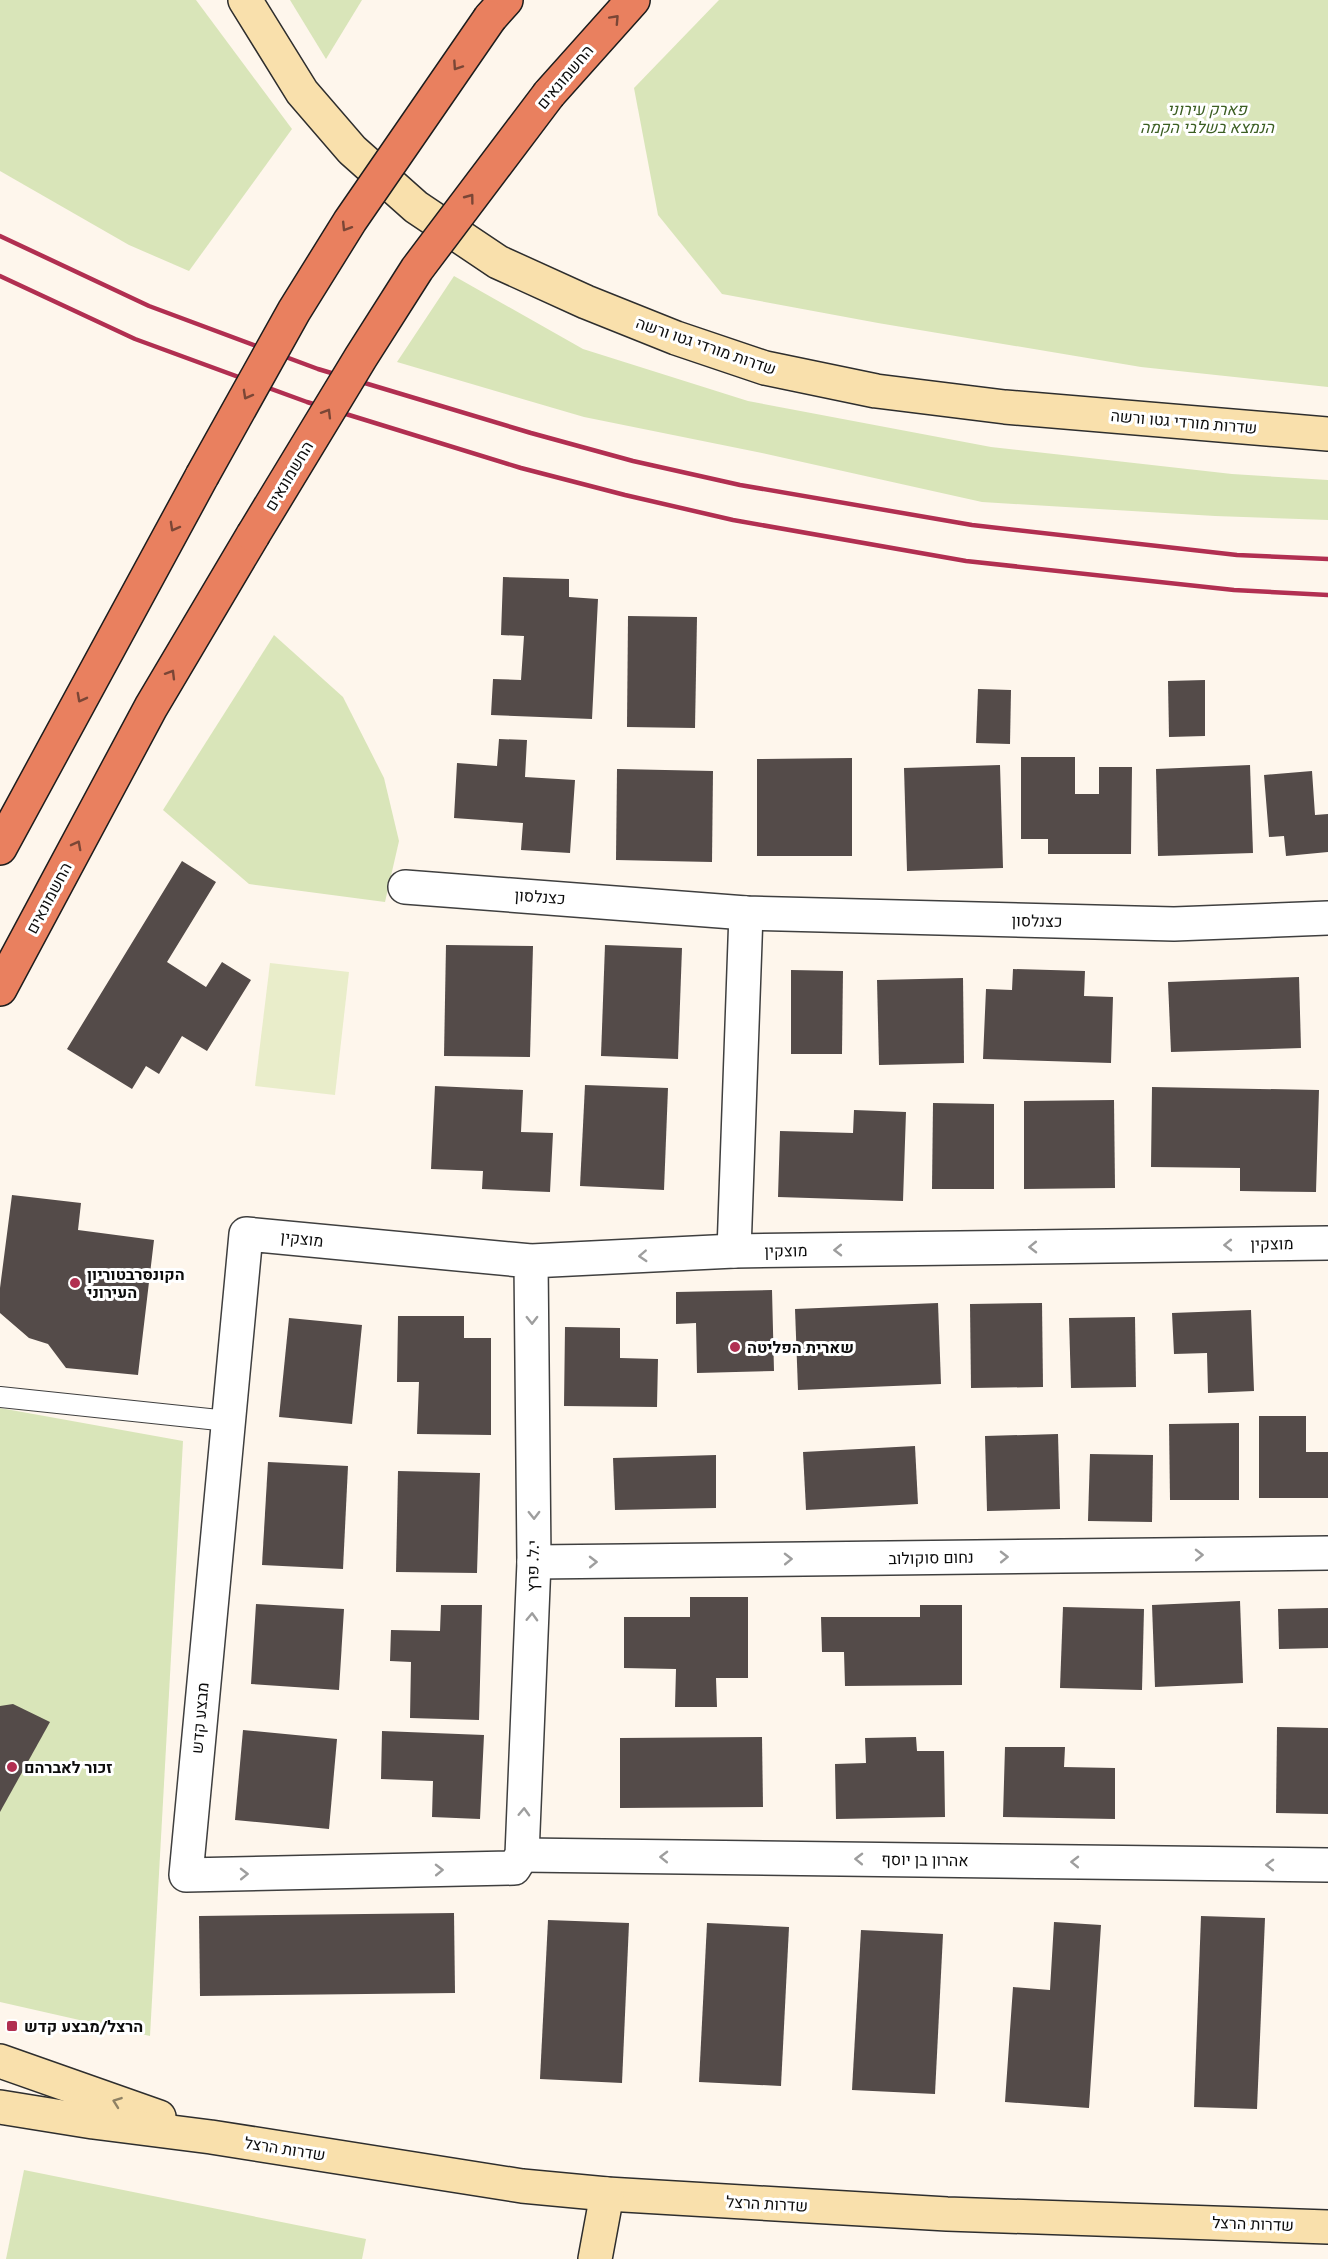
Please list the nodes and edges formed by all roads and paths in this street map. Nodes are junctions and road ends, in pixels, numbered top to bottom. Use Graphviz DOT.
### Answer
graph roads {
  1 [pos="245,0"];
  2 [pos="633,0"];
  3 [pos="498,9"];
  4 [pos="1328,434"];
  5 [pos="0,848"];
  6 [pos="405,887"];
  7 [pos="746,914"];
  8 [pos="1328,918"];
  9 [pos="0,989"];
  10 [pos="246,1234"];
  11 [pos="1328,1243"];
  12 [pos="734,1251"];
  13 [pos="531,1262"];
  14 [pos="0,1397"];
  15 [pos="228,1421"];
  16 [pos="1328,1553"];
  17 [pos="534,1562"];
  18 [pos="518,1861"];
  19 [pos="1328,1865"];
  20 [pos="0,2061"];
  21 [pos="0,2106"];
  22 [pos="211,2137"];
  23 [pos="607,2194"];
  24 [pos="1328,2227"];
  25 [pos="595,2259"];
  1 -- 4 [label="main road, שדרות מורדי גטו ורשה"];
  9 -- 2 [label="highway, החשמונאים, one-way, bridge"];
  3 -- 5 [label="highway, one-way, bridge"];
  6 -- 7 [label="street, כצנלסון"];
  7 -- 8 [label="street, כצנלסון"];
  7 -- 12 [label="street"];
  10 -- 13 [label="street, מוצקין"];
  10 -- 15 [label="street, מבצע קדש"];
  11 -- 12 [label="street, מוצקין, one-way"];
  12 -- 13 [label="street, מוצקין, one-way"];
  13 -- 17 [label="street, י.ל. פרץ, one-way"];
  14 -- 15 [label="lane"];
  15 -- 18 [label="street, מבצע קדש, one-way"];
  17 -- 16 [label="street, נחום סוקולוב, one-way"];
  18 -- 17 [label="street, י.ל. פרץ, one-way"];
  19 -- 18 [label="street, אהרון בן יוסף, one-way"];
  22 -- 20 [label="main road, שדרות הרצל, one-way"];
  21 -- 22 [label="main road, שדרות הרצל"];
  22 -- 23 [label="main road, שדרות הרצל"];
  23 -- 24 [label="main road, שדרות הרצל"];
  23 -- 25 [label="main road"];
}
